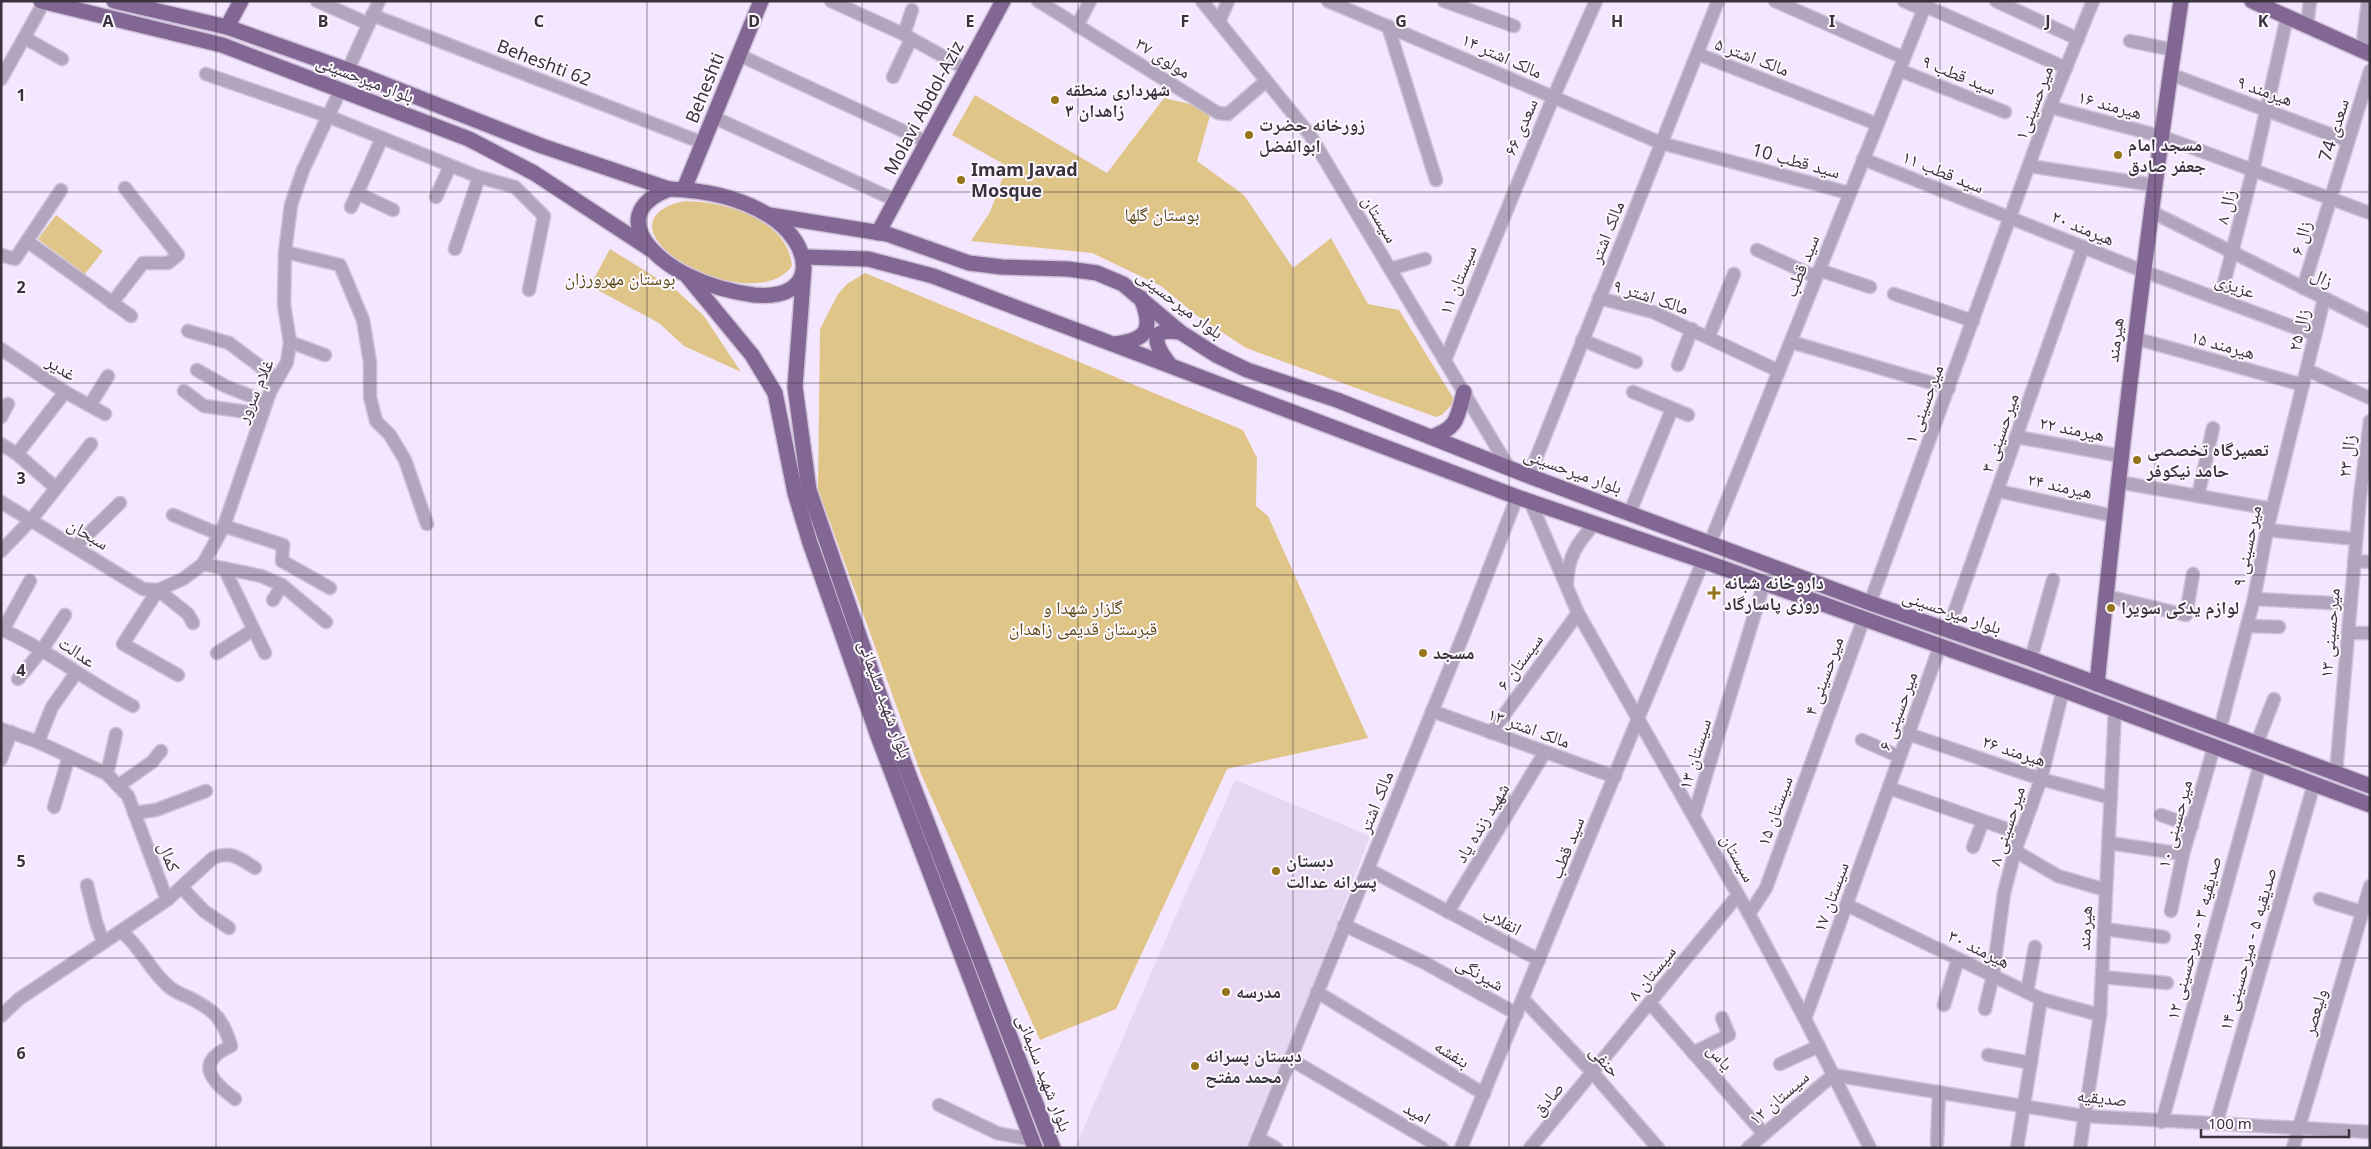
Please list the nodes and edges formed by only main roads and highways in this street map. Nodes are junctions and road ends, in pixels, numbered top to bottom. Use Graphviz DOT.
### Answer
graph roads {
  1 [pos="114,1"];
  2 [pos="241,1"];
  3 [pos="761,1"];
  4 [pos="1003,1"];
  5 [pos="2181,1"];
  6 [pos="2252,1"];
  7 [pos="43,2"];
  8 [pos="227,27"];
  9 [pos="2366,52"];
  10 [pos="676,190"];
  11 [pos="769,215"];
  12 [pos="878,233"];
  13 [pos="650,250"];
  14 [pos="804,263"];
  15 [pos="687,276"];
  16 [pos="1140,296"];
  17 [pos="1180,332"];
  18 [pos="1114,344"];
  19 [pos="1170,365"];
  20 [pos="1464,392"];
  21 [pos="1431,438"];
  22 [pos="1821,584"];
  23 [pos="1814,602"];
  24 [pos="2097,684"];
  25 [pos="2198,721"];
  26 [pos="2192,738"];
  27 [pos="2370,786"];
  28 [pos="2370,805"];
  29 [pos="1034,1144"];
  30 [pos="1053,1148"];
  1 -- 8 [label="main road, بلوار میرحسینی"];
  2 -- 8 [label="main road"];
  3 -- 10 [label="main road, Beheshti"];
  4 -- 12 [label="main road, Molavi Abdol-Aziz"];
  5 -- 24 [label="main road, هیرمند"];
  6 -- 9 [label="main road"];
  7 -- 13 [label="main road, بلوار میرحسینی"];
  8 -- 10 [label="main road, بلوار میرحسینی"];
  10 -- 11 [label="main road, بلوار میرحسینی"];
  10 -- 13 [label="main road"];
  11 -- 12 [label="main road, بلوار میرحسینی"];
  11 -- 14 [label="main road"];
  12 -- 16 [label="main road, بلوار میرحسینی"];
  13 -- 15 [label="main road, بلوار میرحسینی"];
  14 -- 15 [label="main road"];
  14 -- 18 [label="main road, بلوار میرحسینی"];
  14 -- 30 [label="main road, بلوار شهید سلیمانی"];
  15 -- 29 [label="main road, بلوار شهید سلیمانی"];
  16 -- 17 [label="main road, بلوار میرحسینی"];
  16 -- 18 [label="main road"];
  17 -- 19 [label="main road"];
  17 -- 21 [label="main road, بلوار میرحسینی"];
  18 -- 19 [label="main road, بلوار میرحسینی"];
  19 -- 23 [label="main road, بلوار میرحسینی"];
  20 -- 21 [label="main road"];
  21 -- 22 [label="main road, بلوار میرحسینی"];
  22 -- 23 [label="main road"];
  22 -- 24 [label="main road, بلوار میرحسینی"];
  23 -- 26 [label="main road, بلوار میرحسینی"];
  24 -- 25 [label="main road, بلوار میرحسینی"];
  25 -- 26 [label="main road"];
  25 -- 27 [label="main road, بلوار میرحسینی"];
  26 -- 28 [label="main road, بلوار میرحسینی"];
}
